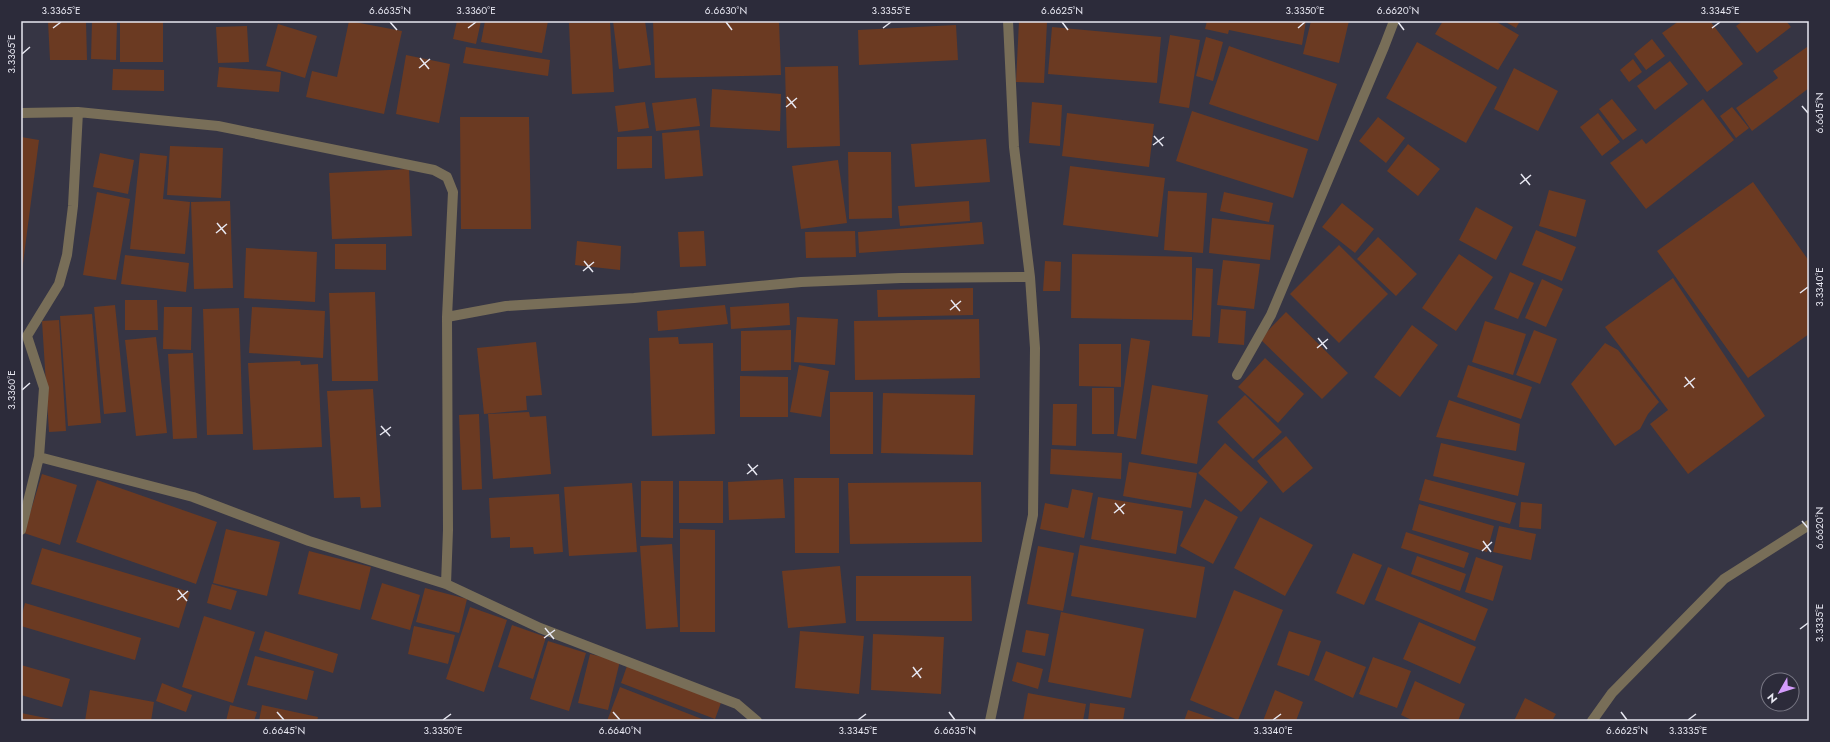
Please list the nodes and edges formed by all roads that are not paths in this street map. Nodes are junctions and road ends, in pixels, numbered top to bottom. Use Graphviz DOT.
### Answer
graph roads {
  1 [pos="1008,21"];
  2 [pos="1394,21"];
  3 [pos="78,112"];
  4 [pos="21,113"];
  5 [pos="1030,277"];
  6 [pos="447,316"];
  7 [pos="24,336"];
  8 [pos="1237,375"];
  9 [pos="39,457"];
  10 [pos="1809,525"];
  11 [pos="21,530"];
  12 [pos="446,584"];
  13 [pos="757,721"];
  14 [pos="990,721"];
  15 [pos="1592,721"];
  1 -- 5 [label="street"];
  2 -- 8 [label="street"];
  3 -- 4 [label="street"];
  3 -- 6 [label="street"];
  3 -- 7 [label="street"];
  5 -- 6 [label="street"];
  5 -- 14 [label="street"];
  6 -- 12 [label="street"];
  7 -- 9 [label="street"];
  9 -- 11 [label="street"];
  9 -- 12 [label="street"];
  10 -- 15 [label="street"];
  12 -- 13 [label="street"];
}
